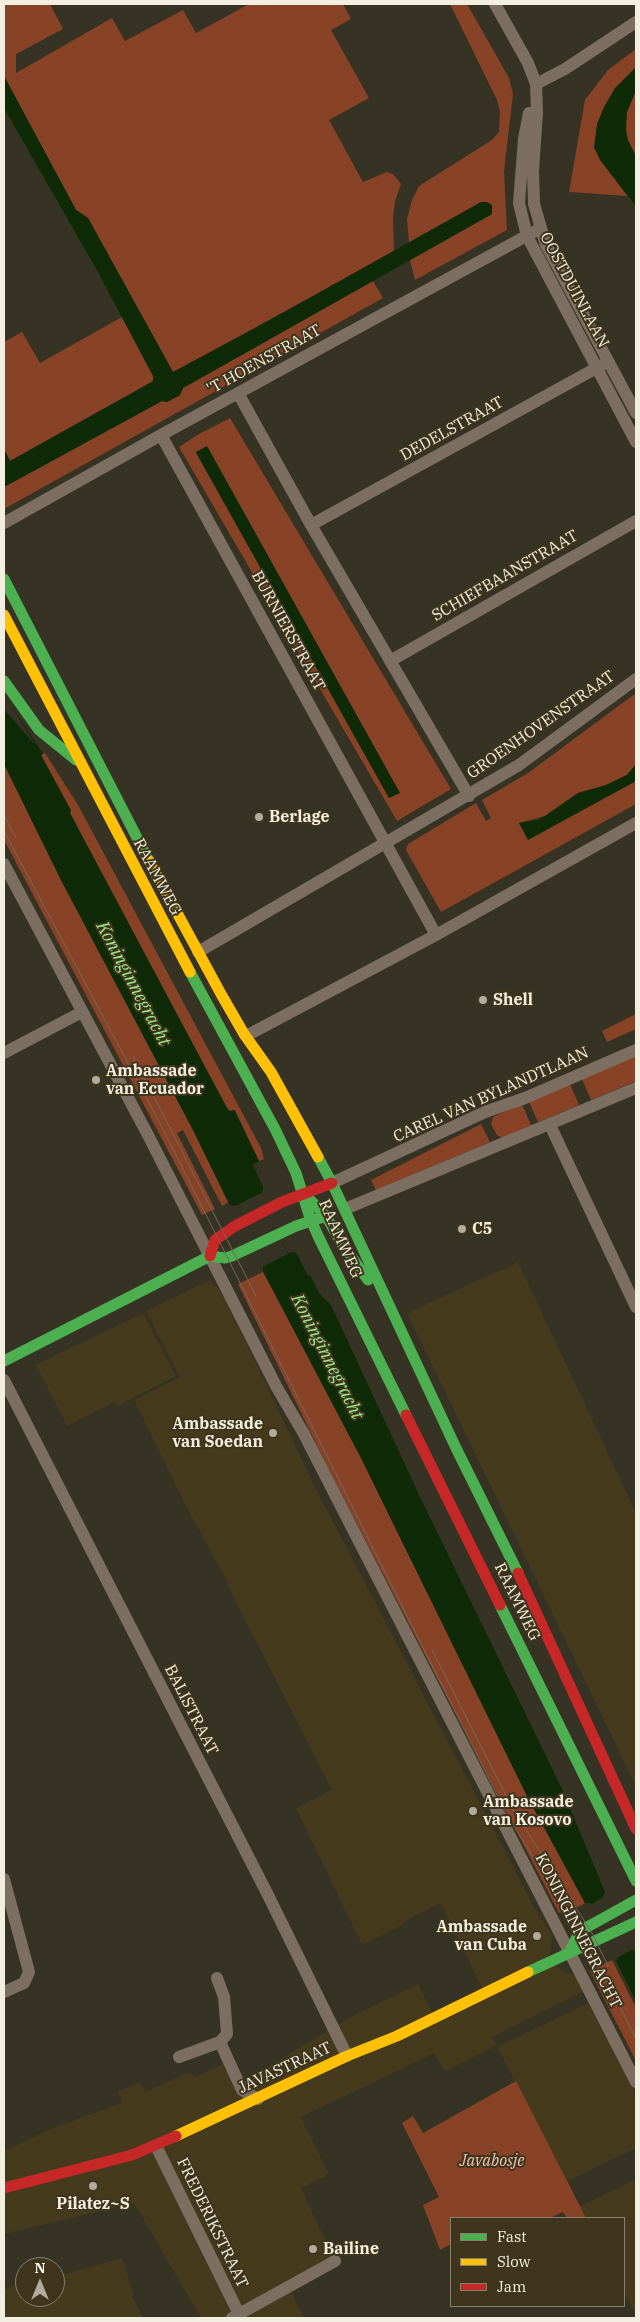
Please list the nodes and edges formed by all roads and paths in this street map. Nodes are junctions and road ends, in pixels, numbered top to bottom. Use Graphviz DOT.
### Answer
graph roads {
  1 [pos="495,4"];
  2 [pos="636,22"];
  3 [pos="536,84"];
  4 [pos="541,228"];
  5 [pos="527,236"];
  6 [pos="609,361"];
  7 [pos="597,368"];
  8 [pos="238,393"];
  9 [pos="636,413"];
  10 [pos="160,435"];
  11 [pos="636,442"];
  12 [pos="636,521"];
  13 [pos="4,524"];
  14 [pos="311,525"];
  15 [pos="4,579"];
  16 [pos="4,615"];
  17 [pos="390,660"];
  18 [pos="636,679"];
  19 [pos="4,681"];
  20 [pos="79,762"];
  21 [pos="468,796"];
  22 [pos="636,822"];
  23 [pos="387,843"];
  24 [pos="4,864"];
  25 [pos="436,935"];
  26 [pos="198,952"];
  27 [pos="82,1012"];
  28 [pos="246,1036"];
  29 [pos="636,1050"];
  30 [pos="4,1053"];
  31 [pos="636,1088"];
  32 [pos="550,1125"];
  33 [pos="332,1183"];
  34 [pos="304,1194"];
  35 [pos="345,1209"];
  36 [pos="326,1216"];
  37 [pos="311,1221"];
  38 [pos="210,1256"];
  39 [pos="636,1306"];
  40 [pos="394,1315"];
  41 [pos="4,1361"];
  42 [pos="4,1380"];
  43 [pos="636,1829"];
  44 [pos="4,1879"];
  45 [pos="636,1881"];
  46 [pos="636,1900"];
  47 [pos="636,1922"];
  48 [pos="570,1951"];
  49 [pos="217,1978"];
  50 [pos="4,1992"];
  51 [pos="220,2042"];
  52 [pos="347,2056"];
  53 [pos="179,2057"];
  54 [pos="636,2082"];
  55 [pos="258,2099"];
  56 [pos="156,2146"];
  57 [pos="4,2188"];
  58 [pos="335,2261"];
  59 [pos="237,2317"];
  1 -- 3 [label="street, OOSTDUINLAAN"];
  2 -- 3 [label="street"];
  3 -- 4 [label="street, OOSTDUINLAAN"];
  3 -- 5 [label="street, OOSTDUINLAAN"];
  4 -- 5 [label="street, 'T HOENSTRAAT"];
  4 -- 6 [label="street, OOSTDUINLAAN"];
  5 -- 7 [label="street, OOSTDUINLAAN"];
  5 -- 8 [label="street, 'T HOENSTRAAT"];
  6 -- 7 [label="street, DEDELSTRAAT"];
  6 -- 9 [label="street, OOSTDUINLAAN"];
  7 -- 11 [label="street, OOSTDUINLAAN"];
  7 -- 14 [label="street, DEDELSTRAAT"];
  8 -- 10 [label="street, 'T HOENSTRAAT"];
  8 -- 14 [label="street"];
  10 -- 13 [label="street, 'T HOENSTRAAT"];
  10 -- 23 [label="street, BURNIERSTRAAT"];
  12 -- 17 [label="street, SCHIEFBAANSTRAAT"];
  14 -- 17 [label="street"];
  15 -- 26 [label="main road, RAAMWEG"];
  16 -- 20 [label="main road, RAAMWEG"];
  17 -- 21 [label="street"];
  18 -- 21 [label="street, GROENHOVENSTRAAT"];
  19 -- 20 [label="main road"];
  20 -- 34 [label="main road, RAAMWEG"];
  21 -- 23 [label="street, GROENHOVENSTRAAT"];
  22 -- 25 [label="street"];
  23 -- 25 [label="street"];
  23 -- 26 [label="street, GROENHOVENSTRAAT"];
  24 -- 27 [label="street, KONINGINNEGRACHT"];
  25 -- 28 [label="street"];
  26 -- 28 [label="main road, RAAMWEG"];
  27 -- 30 [label="street"];
  27 -- 38 [label="street, KONINGINNEGRACHT"];
  28 -- 33 [label="main road, RAAMWEG"];
  29 -- 33 [label="street, CAREL VAN BYLANDTLAAN"];
  31 -- 32 [label="street"];
  32 -- 35 [label="street"];
  32 -- 39 [label="street"];
  33 -- 34 [label="main road"];
  33 -- 35 [label="main road, RAAMWEG"];
  34 -- 36 [label="main road"];
  34 -- 37 [label="main road, RAAMWEG"];
  34 -- 38 [label="main road"];
  35 -- 36 [label="main road"];
  35 -- 40 [label="main road, RAAMWEG"];
  36 -- 37 [label="main road"];
  36 -- 40 [label="main road"];
  37 -- 38 [label="main road"];
  37 -- 45 [label="main road, RAAMWEG"];
  38 -- 41 [label="main road"];
  38 -- 48 [label="street, KONINGINNEGRACHT"];
  40 -- 43 [label="main road, RAAMWEG"];
  42 -- 52 [label="street, BALISTRAAT"];
  44 -- 50 [label="street"];
  46 -- 48 [label="main road"];
  47 -- 48 [label="main road, JAVASTRAAT"];
  48 -- 52 [label="main road, JAVASTRAAT"];
  48 -- 54 [label="street, KONINGINNEGRACHT"];
  49 -- 51 [label="street"];
  51 -- 53 [label="street"];
  51 -- 55 [label="street"];
  52 -- 55 [label="main road, JAVASTRAAT"];
  55 -- 56 [label="main road, JAVASTRAAT"];
  56 -- 57 [label="main road, JAVASTRAAT"];
  56 -- 59 [label="street, FREDERIKSTRAAT"];
  58 -- 59 [label="street, FREDERIKSTRAAT"];
}
